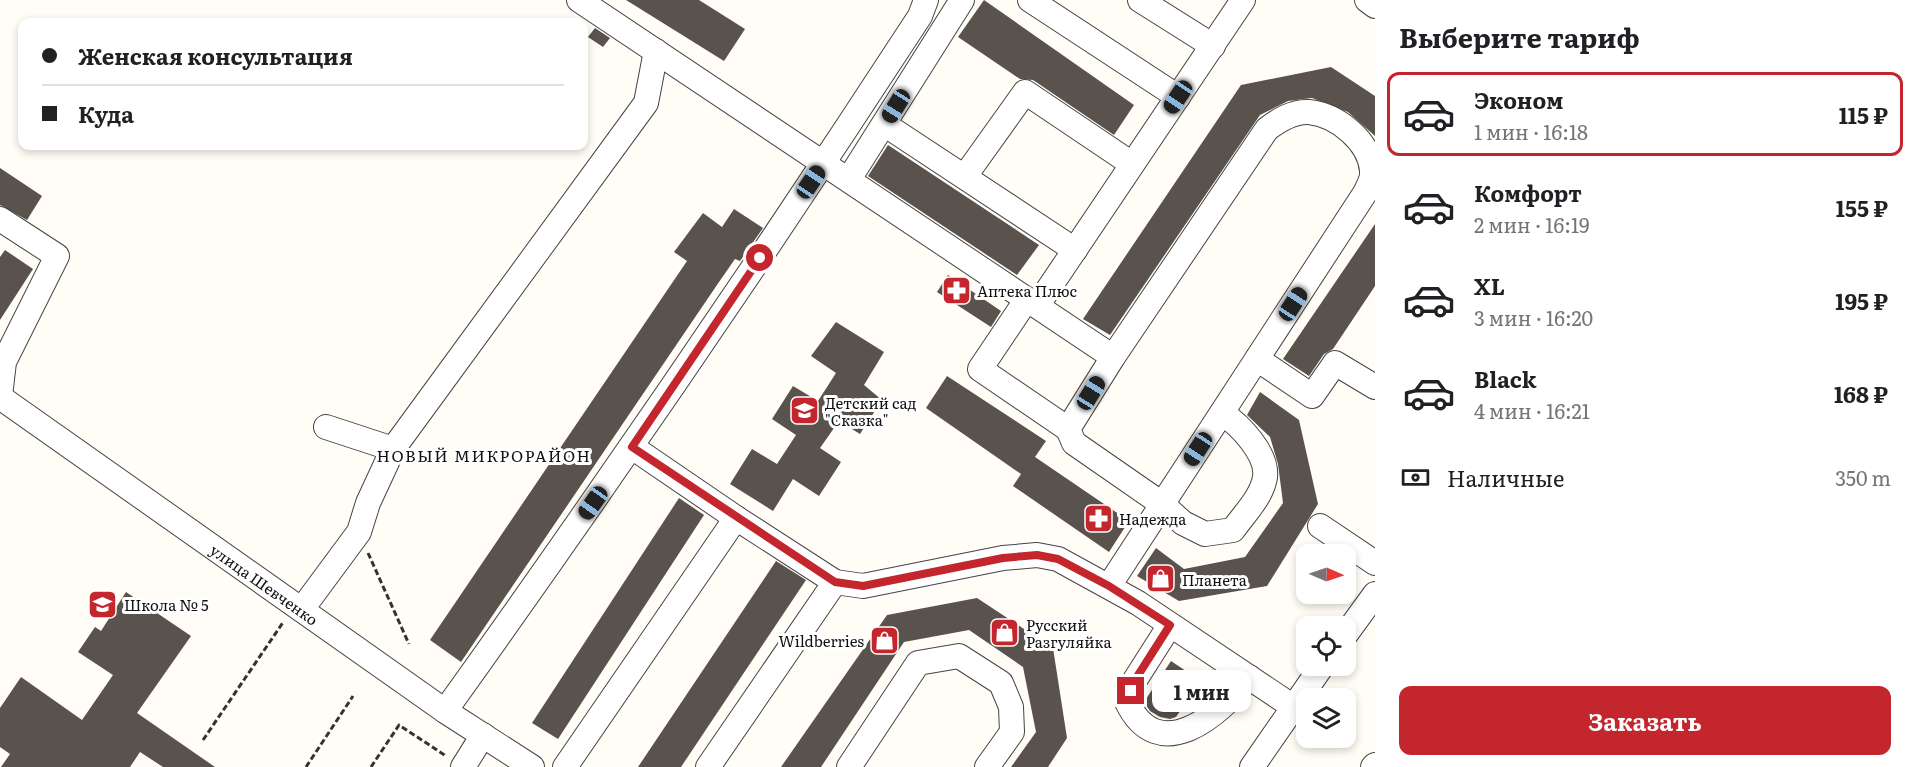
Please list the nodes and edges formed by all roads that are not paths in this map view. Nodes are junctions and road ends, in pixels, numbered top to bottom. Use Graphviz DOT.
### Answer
graph roads {
  1 [pos="579,0"];
  2 [pos="926,0"];
  3 [pos="962,0"];
  4 [pos="1030,0"];
  5 [pos="1140,0"];
  6 [pos="1243,0"];
  7 [pos="1367,0"];
  8 [pos="1375,6"];
  9 [pos="1213,46"];
  10 [pos="656,51"];
  11 [pos="1178,97"];
  12 [pos="884,124"];
  13 [pos="824,163"];
  14 [pos="1132,164"];
  15 [pos="964,176"];
  16 [pos="849,179"];
  17 [pos="0,219"];
  18 [pos="1075,250"];
  19 [pos="1032,302"];
  20 [pos="1113,357"];
  21 [pos="1257,359"];
  22 [pos="1375,387"];
  23 [pos="0,397"];
  24 [pos="1222,413"];
  25 [pos="326,427"];
  26 [pos="1068,429"];
  27 [pos="632,447"];
  28 [pos="393,449"];
  29 [pos="1162,504"];
  30 [pos="736,518"];
  31 [pos="1320,526"];
  32 [pos="1375,563"];
  33 [pos="835,582"];
  34 [pos="1109,586"];
  35 [pos="1375,594"];
  36 [pos="299,607"];
  37 [pos="1356,620"];
  38 [pos="1170,625"];
  39 [pos="1316,676"];
  40 [pos="1249,677"];
  41 [pos="1295,708"];
  42 [pos="445,711"];
  43 [pos="483,735"];
  44 [pos="458,764"];
  45 [pos="532,767"];
  46 [pos="565,767"];
  47 [pos="708,767"];
  48 [pos="849,767"];
  49 [pos="987,767"];
  50 [pos="1252,767"];
  1 -- 10 [label="street"];
  2 -- 13 [label="street"];
  3 -- 12 [label="street"];
  4 -- 11 [label="street"];
  5 -- 9 [label="street"];
  6 -- 9 [label="street"];
  7 -- 8 [label="street"];
  9 -- 11 [label="street"];
  10 -- 13 [label="street"];
  10 -- 28 [label="street"];
  11 -- 14 [label="street"];
  12 -- 15 [label="street"];
  12 -- 16 [label="street"];
  13 -- 16 [label="street"];
  13 -- 27 [label="street"];
  14 -- 15 [label="street"];
  14 -- 18 [label="street"];
  15 -- 18 [label="street"];
  16 -- 19 [label="street"];
  17 -- 23 [label="street"];
  18 -- 19 [label="street"];
  19 -- 20 [label="street"];
  19 -- 26 [label="street"];
  20 -- 21 [label="street"];
  20 -- 26 [label="street"];
  21 -- 22 [label="street"];
  21 -- 24 [label="street"];
  23 -- 36 [label="street, улица Шевченко"];
  24 -- 29 [label="street"];
  24 -- 29 [label="street"];
  25 -- 28 [label="street"];
  26 -- 29 [label="street"];
  27 -- 30 [label="street"];
  27 -- 42 [label="street"];
  28 -- 36 [label="street"];
  29 -- 34 [label="street"];
  30 -- 33 [label="street"];
  30 -- 46 [label="street"];
  31 -- 32 [label="street"];
  33 -- 34 [label="street"];
  33 -- 47 [label="street"];
  34 -- 38 [label="street"];
  35 -- 37 [label="street"];
  36 -- 42 [label="street, улица Шевченко"];
  38 -- 40 [label="street"];
  38 -- 40 [label="street"];
  39 -- 41 [label="street"];
  40 -- 41 [label="street"];
  41 -- 50 [label="street"];
  42 -- 43 [label="street, улица Шевченко"];
  43 -- 44 [label="street"];
  43 -- 45 [label="street, улица Шевченко"];
  48 -- 49 [label="street"];
}
